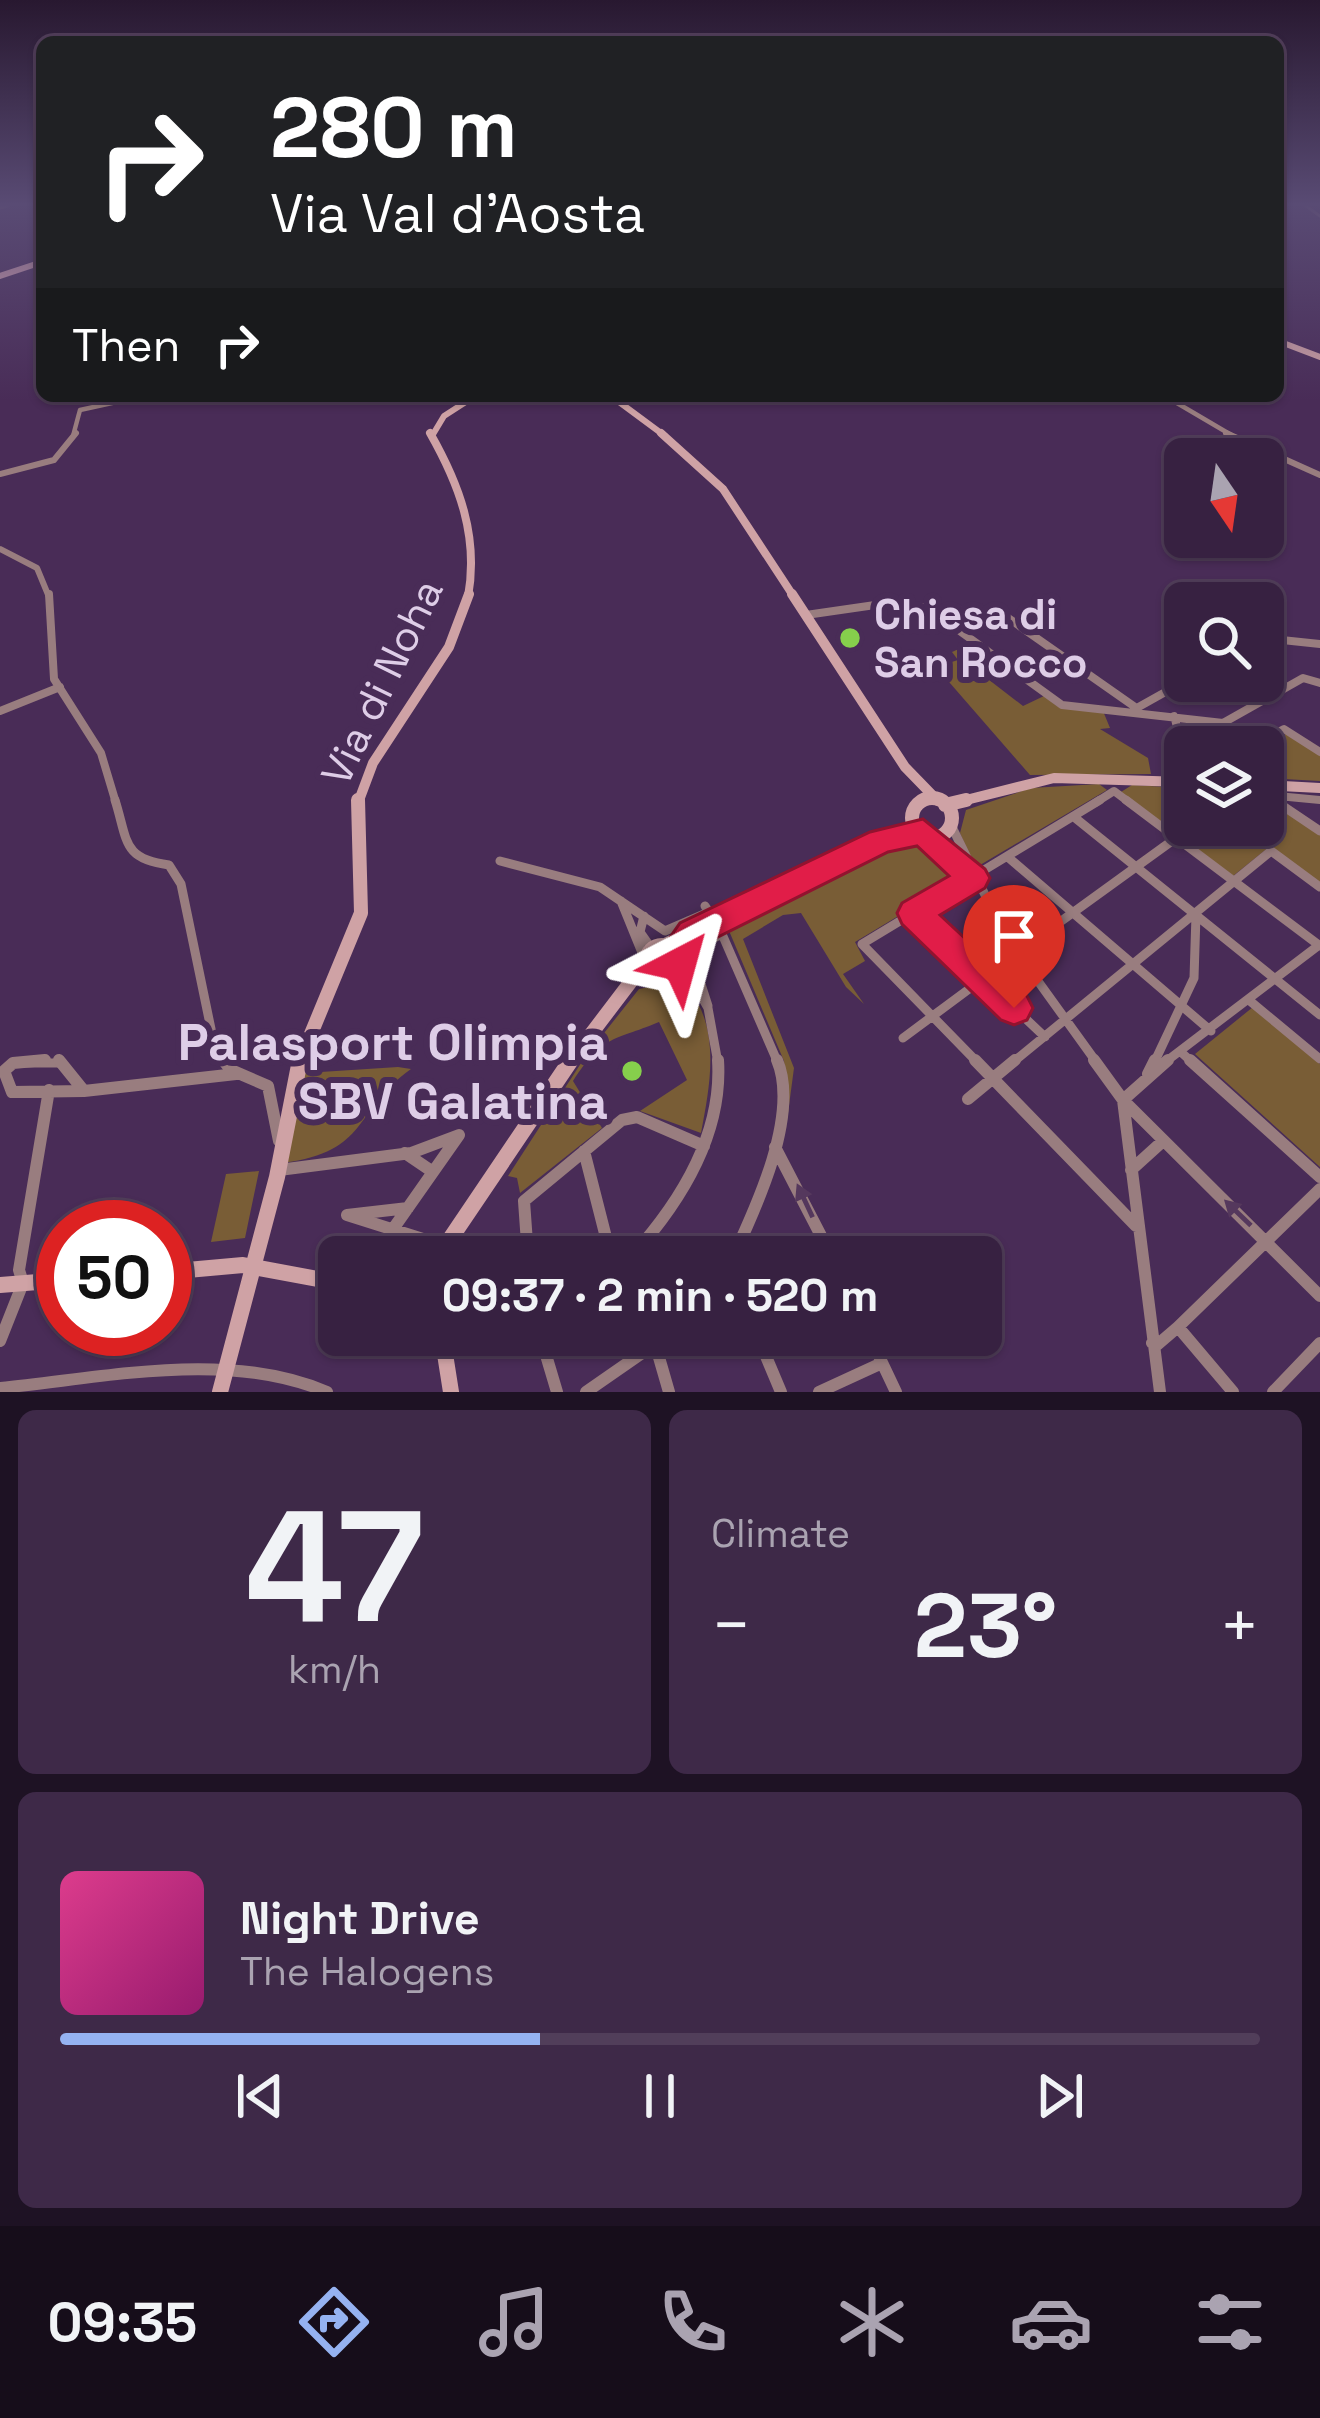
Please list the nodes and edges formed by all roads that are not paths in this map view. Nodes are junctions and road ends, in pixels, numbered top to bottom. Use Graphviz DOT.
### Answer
graph roads {
  1 [pos="1284,343"];
  2 [pos="1320,357"];
  3 [pos="119,402"];
  4 [pos="468,402"];
  5 [pos="619,402"];
  6 [pos="1174,402"];
  7 [pos="0,474"];
  8 [pos="1320,475"];
  9 [pos="0,549"];
  10 [pos="928,608"];
  11 [pos="806,615"];
  12 [pos="1284,640"];
  13 [pos="1320,644"];
  14 [pos="1320,683"];
  15 [pos="60,687"];
  16 [pos="1164,692"];
  17 [pos="1122,698"];
  18 [pos="1151,699"];
  19 [pos="1103,707"];
  20 [pos="1135,709"];
  21 [pos="0,711"];
  22 [pos="1174,716"];
  23 [pos="1223,723"];
  24 [pos="1177,726"];
  25 [pos="1320,752"];
  26 [pos="905,766"];
  27 [pos="1164,781"];
  28 [pos="1284,786"];
  29 [pos="1320,788"];
  30 [pos="980,795"];
  31 [pos="1320,800"];
  32 [pos="941,803"];
  33 [pos="911,811"];
  34 [pos="1074,818"];
  35 [pos="954,824"];
  36 [pos="1164,829"];
  37 [pos="1320,831"];
  38 [pos="927,833"];
  39 [pos="882,841"];
  40 [pos="1165,846"];
  41 [pos="1187,846"];
  42 [pos="1009,858"];
  43 [pos="500,861"];
  44 [pos="1136,867"];
  45 [pos="971,874"];
  46 [pos="1233,881"];
  47 [pos="1320,887"];
  48 [pos="620,900"];
  49 [pos="705,906"];
  50 [pos="1072,912"];
  51 [pos="914,913"];
  52 [pos="1196,914"];
  53 [pos="644,916"];
  54 [pos="1320,945"];
  55 [pos="1016,953"];
  56 [pos="661,955"];
  57 [pos="1132,963"];
  58 [pos="996,969"];
  59 [pos="663,976"];
  60 [pos="983,979"];
  61 [pos="1276,980"];
  62 [pos="695,986"];
  63 [pos="623,993"];
  64 [pos="1250,1001"];
  65 [pos="708,1006"];
  66 [pos="1183,1006"];
  67 [pos="1320,1015"];
  68 [pos="932,1017"];
  69 [pos="1067,1019"];
  70 [pos="1211,1031"];
  71 [pos="1045,1037"];
  72 [pos="903,1038"];
  73 [pos="1182,1052"];
  74 [pos="1320,1059"];
  75 [pos="237,1074"];
  76 [pos="1148,1074"];
  77 [pos="992,1080"];
  78 [pos="49,1090"];
  79 [pos="83,1090"];
  80 [pos="968,1099"];
  81 [pos="1123,1100"];
  82 [pos="1163,1141"];
  83 [pos="704,1146"];
  84 [pos="280,1147"];
  85 [pos="775,1147"];
  86 [pos="584,1150"];
  87 [pos="405,1153"];
  88 [pos="278,1171"];
  89 [pos="1130,1171"];
  90 [pos="433,1172"];
  91 [pos="1320,1177"];
  92 [pos="1320,1189"];
  93 [pos="408,1208"];
  94 [pos="1136,1226"];
  95 [pos="393,1229"];
  96 [pos="407,1236"];
  97 [pos="454,1236"];
  98 [pos="526,1236"];
  99 [pos="606,1236"];
  100 [pos="649,1236"];
  101 [pos="743,1236"];
  102 [pos="822,1236"];
  103 [pos="1265,1240"];
  104 [pos="256,1266"];
  105 [pos="192,1270"];
  106 [pos="318,1279"];
  107 [pos="36,1282"];
  108 [pos="23,1283"];
  109 [pos="0,1285"];
  110 [pos="1320,1296"];
  111 [pos="1178,1327"];
  112 [pos="0,1341"];
  113 [pos="1151,1342"];
  114 [pos="1320,1343"];
  115 [pos="445,1356"];
  116 [pos="546,1356"];
  117 [pos="642,1356"];
  118 [pos="659,1356"];
  119 [pos="766,1356"];
  120 [pos="878,1356"];
  121 [pos="882,1364"];
  122 [pos="226,1371"];
  123 [pos="0,1388"];
  124 [pos="220,1392"];
  125 [pos="327,1392"];
  126 [pos="451,1392"];
  127 [pos="557,1392"];
  128 [pos="586,1392"];
  129 [pos="670,1392"];
  130 [pos="781,1392"];
  131 [pos="820,1392"];
  132 [pos="896,1392"];
  133 [pos="1160,1392"];
  134 [pos="1233,1392"];
  135 [pos="1273,1392"];
  1 -- 2 [label="street"];
  3 -- 7 [label="street"];
  4 -- 84 [label="street, Via di Noha"];
  5 -- 11 [label="street"];
  6 -- 8 [label="street"];
  9 -- 15 [label="street"];
  10 -- 11 [label="street"];
  10 -- 17 [label="street"];
  10 -- 19 [label="street"];
  11 -- 26 [label="street"];
  12 -- 13 [label="street"];
  14 -- 23 [label="street"];
  15 -- 21 [label="street"];
  15 -- 75 [label="street"];
  16 -- 18 [label="street"];
  17 -- 19 [label="street"];
  17 -- 20 [label="street"];
  18 -- 20 [label="street"];
  18 -- 22 [label="street"];
  19 -- 20 [label="street"];
  20 -- 22 [label="street"];
  22 -- 23 [label="street"];
  22 -- 24 [label="street"];
  23 -- 25 [label="street"];
  26 -- 32 [label="street"];
  26 -- 33 [label="street"];
  27 -- 30 [label="street"];
  28 -- 29 [label="street"];
  30 -- 32 [label="street"];
  30 -- 35 [label="street"];
  31 -- 37 [label="street"];
  32 -- 33 [label="street"];
  32 -- 35 [label="street"];
  33 -- 38 [label="street"];
  33 -- 39 [label="street"];
  34 -- 36 [label="street"];
  34 -- 42 [label="street"];
  34 -- 44 [label="street"];
  35 -- 38 [label="street"];
  35 -- 45 [label="street"];
  38 -- 39 [label="street"];
  38 -- 45 [label="street"];
  39 -- 56 [label="street"];
  40 -- 44 [label="street"];
  41 -- 46 [label="street"];
  42 -- 45 [label="street"];
  42 -- 50 [label="street"];
  43 -- 48 [label="street"];
  44 -- 50 [label="street"];
  44 -- 52 [label="street"];
  45 -- 51 [label="street"];
  45 -- 55 [label="street"];
  46 -- 47 [label="street"];
  46 -- 52 [label="street"];
  46 -- 54 [label="street"];
  48 -- 53 [label="street"];
  48 -- 56 [label="street"];
  49 -- 53 [label="street"];
  50 -- 55 [label="street"];
  50 -- 57 [label="street"];
  51 -- 60 [label="street"];
  51 -- 68 [label="street"];
  52 -- 57 [label="street"];
  52 -- 61 [label="street"];
  52 -- 66 [label="street"];
  53 -- 56 [label="street"];
  54 -- 61 [label="street"];
  55 -- 69 [label="street"];
  56 -- 59 [label="street"];
  56 -- 59 [label="street"];
  56 -- 62 [label="street"];
  56 -- 63 [label="street"];
  57 -- 66 [label="street"];
  57 -- 69 [label="street"];
  58 -- 60 [label="street"];
  59 -- 62 [label="street"];
  59 -- 63 [label="street"];
  60 -- 68 [label="street"];
  60 -- 71 [label="street"];
  61 -- 64 [label="street"];
  61 -- 67 [label="street"];
  62 -- 65 [label="street"];
  63 -- 97 [label="street"];
  64 -- 70 [label="street"];
  64 -- 74 [label="street"];
  65 -- 83 [label="street"];
  65 -- 85 [label="street"];
  66 -- 70 [label="street"];
  66 -- 76 [label="street"];
  68 -- 72 [label="street"];
  68 -- 77 [label="street"];
  69 -- 71 [label="street"];
  69 -- 81 [label="street"];
  70 -- 73 [label="street"];
  71 -- 77 [label="street"];
  73 -- 76 [label="street"];
  73 -- 91 [label="street"];
  75 -- 79 [label="street"];
  75 -- 84 [label="street"];
  76 -- 81 [label="street"];
  77 -- 80 [label="street"];
  77 -- 94 [label="street"];
  78 -- 79 [label="street"];
  78 -- 79 [label="street"];
  78 -- 108 [label="street"];
  81 -- 82 [label="street"];
  81 -- 89 [label="street"];
  82 -- 89 [label="street"];
  103 -- 82 [label="street, one-way"];
  83 -- 86 [label="street"];
  83 -- 100 [label="street"];
  84 -- 88 [label="street, Via di Noha"];
  85 -- 101 [label="street"];
  102 -- 85 [label="street, one-way"];
  86 -- 98 [label="street"];
  86 -- 99 [label="street"];
  87 -- 88 [label="street"];
  87 -- 90 [label="street"];
  87 -- 90 [label="street"];
  88 -- 104 [label="street, Via di Noha"];
  89 -- 94 [label="street"];
  90 -- 93 [label="street"];
  92 -- 103 [label="street"];
  93 -- 95 [label="street"];
  93 -- 95 [label="street"];
  94 -- 113 [label="street"];
  95 -- 96 [label="street"];
  103 -- 110 [label="street"];
  103 -- 111 [label="street"];
  104 -- 105 [label="street"];
  104 -- 106 [label="street"];
  104 -- 122 [label="street, Via di Noha"];
  107 -- 108 [label="street"];
  108 -- 109 [label="street"];
  108 -- 112 [label="street"];
  111 -- 113 [label="street"];
  111 -- 134 [label="street"];
  113 -- 133 [label="street"];
  114 -- 135 [label="street"];
  115 -- 126 [label="street"];
  116 -- 127 [label="street"];
  117 -- 128 [label="street"];
  118 -- 129 [label="street"];
  119 -- 130 [label="street"];
  120 -- 121 [label="street"];
  121 -- 131 [label="street"];
  121 -- 132 [label="street"];
  122 -- 123 [label="street"];
  122 -- 124 [label="street, Via di Noha"];
  122 -- 125 [label="street"];
}
